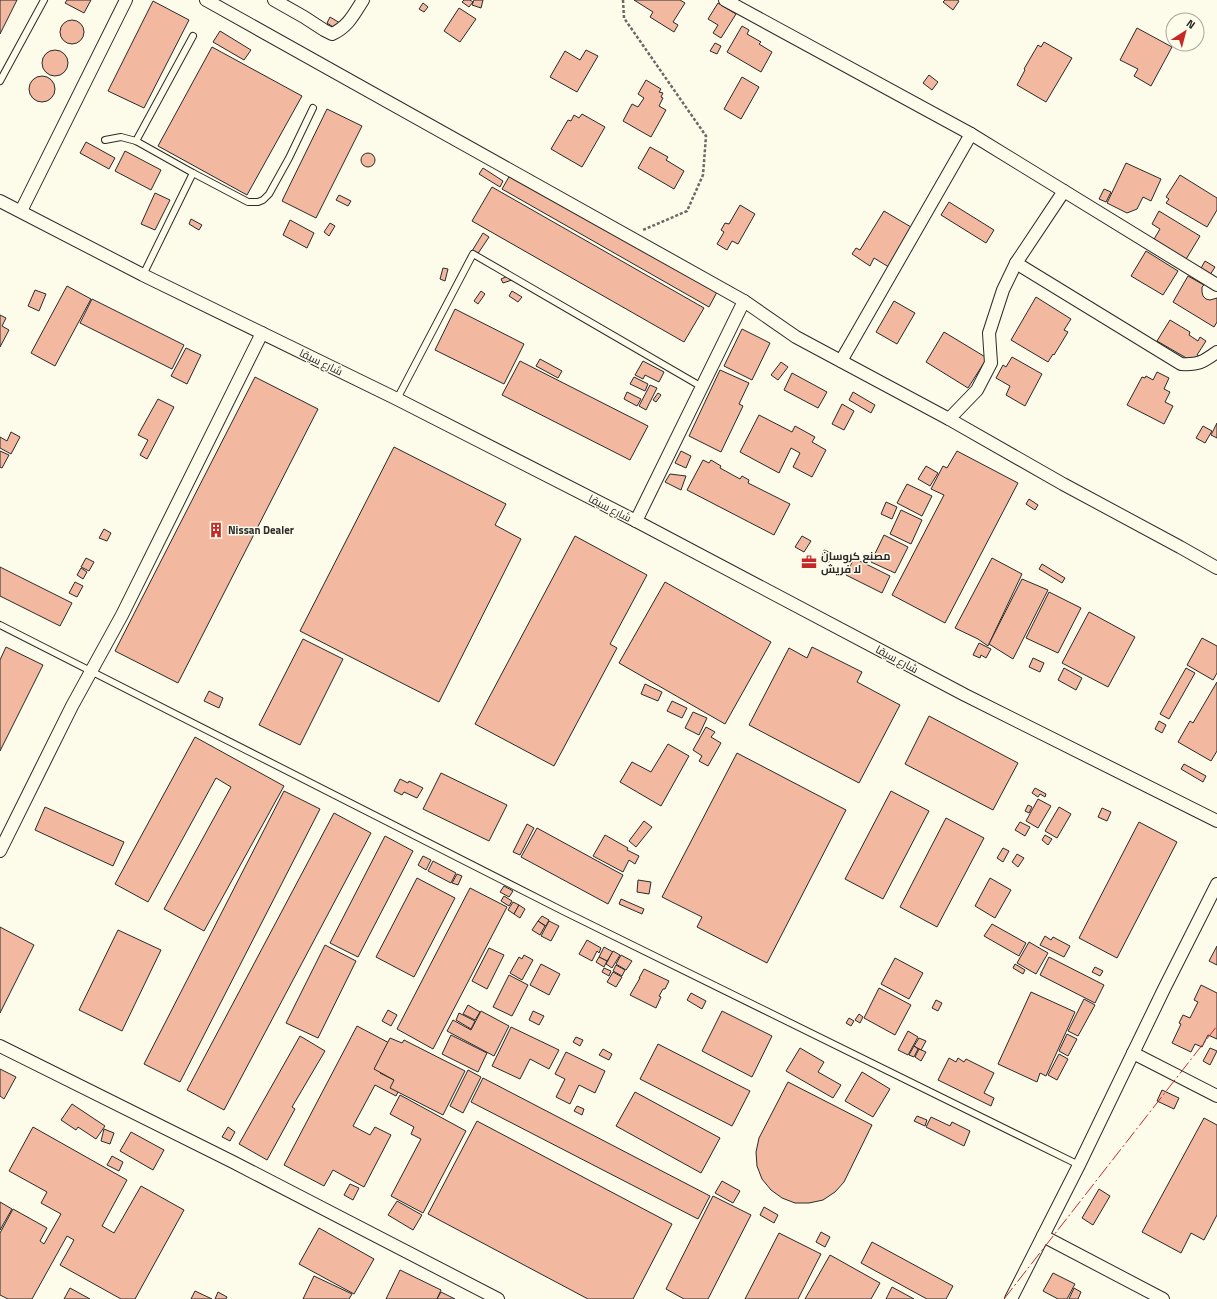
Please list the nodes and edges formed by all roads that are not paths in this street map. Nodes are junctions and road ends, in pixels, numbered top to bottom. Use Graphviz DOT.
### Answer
graph roads {
  1 [pos="44,0"];
  2 [pos="126,0"];
  3 [pos="206,0"];
  4 [pos="274,0"];
  5 [pos="363,0"];
  6 [pos="726,0"];
  7 [pos="192,36"];
  8 [pos="0,81"];
  9 [pos="313,108"];
  10 [pos="971,134"];
  11 [pos="106,140"];
  12 [pos="136,141"];
  13 [pos="193,174"];
  14 [pos="1064,191"];
  15 [pos="0,201"];
  16 [pos="20,211"];
  17 [pos="1016,263"];
  18 [pos="142,274"];
  19 [pos="1217,285"];
  20 [pos="744,301"];
  21 [pos="262,333"];
  22 [pos="1217,352"];
  23 [pos="841,361"];
  24 [pos="702,387"];
  25 [pos="397,399"];
  26 [pos="948,419"];
  27 [pos="636,521"];
  28 [pos="1217,568"];
  29 [pos="0,625"];
  30 [pos="91,671"];
  31 [pos="1217,821"];
  32 [pos="0,851"];
  33 [pos="1217,884"];
  34 [pos="0,1046"];
  35 [pos="1133,1053"];
  36 [pos="1217,1096"];
  37 [pos="1079,1165"];
  38 [pos="1043,1236"];
  39 [pos="498,1299"];
  40 [pos="1011,1299"];
  41 [pos="1163,1299"];
  1 -- 8 [label="lane"];
  2 -- 16 [label="street"];
  3 -- 20 [label="street"];
  4 -- 5 [label="street"];
  6 -- 10 [label="street"];
  7 -- 12 [label="lane"];
  9 -- 13 [label="lane"];
  10 -- 14 [label="street"];
  10 -- 23 [label="street"];
  11 -- 12 [label="lane"];
  12 -- 13 [label="lane"];
  13 -- 18 [label="lane"];
  14 -- 17 [label="street"];
  14 -- 19 [label="street"];
  15 -- 16 [label="street, شارع سيقا"];
  16 -- 18 [label="street, شارع سيقا"];
  17 -- 22 [label="street"];
  17 -- 26 [label="street"];
  18 -- 21 [label="street, شارع سيقا"];
  20 -- 23 [label="street"];
  20 -- 24 [label="street"];
  21 -- 25 [label="street, شارع سيقا"];
  21 -- 30 [label="street"];
  23 -- 26 [label="street"];
  24 -- 25 [label="lane"];
  24 -- 27 [label="street"];
  25 -- 27 [label="street, شارع سيقا"];
  26 -- 28 [label="street"];
  27 -- 31 [label="street, شارع سيقا"];
  29 -- 30 [label="lane"];
  30 -- 32 [label="street"];
  30 -- 37 [label="lane"];
  33 -- 35 [label="street"];
  34 -- 39 [label="street"];
  35 -- 36 [label="street"];
  35 -- 37 [label="street"];
  37 -- 38 [label="street"];
  38 -- 40 [label="street"];
  38 -- 41 [label="street"];
}
